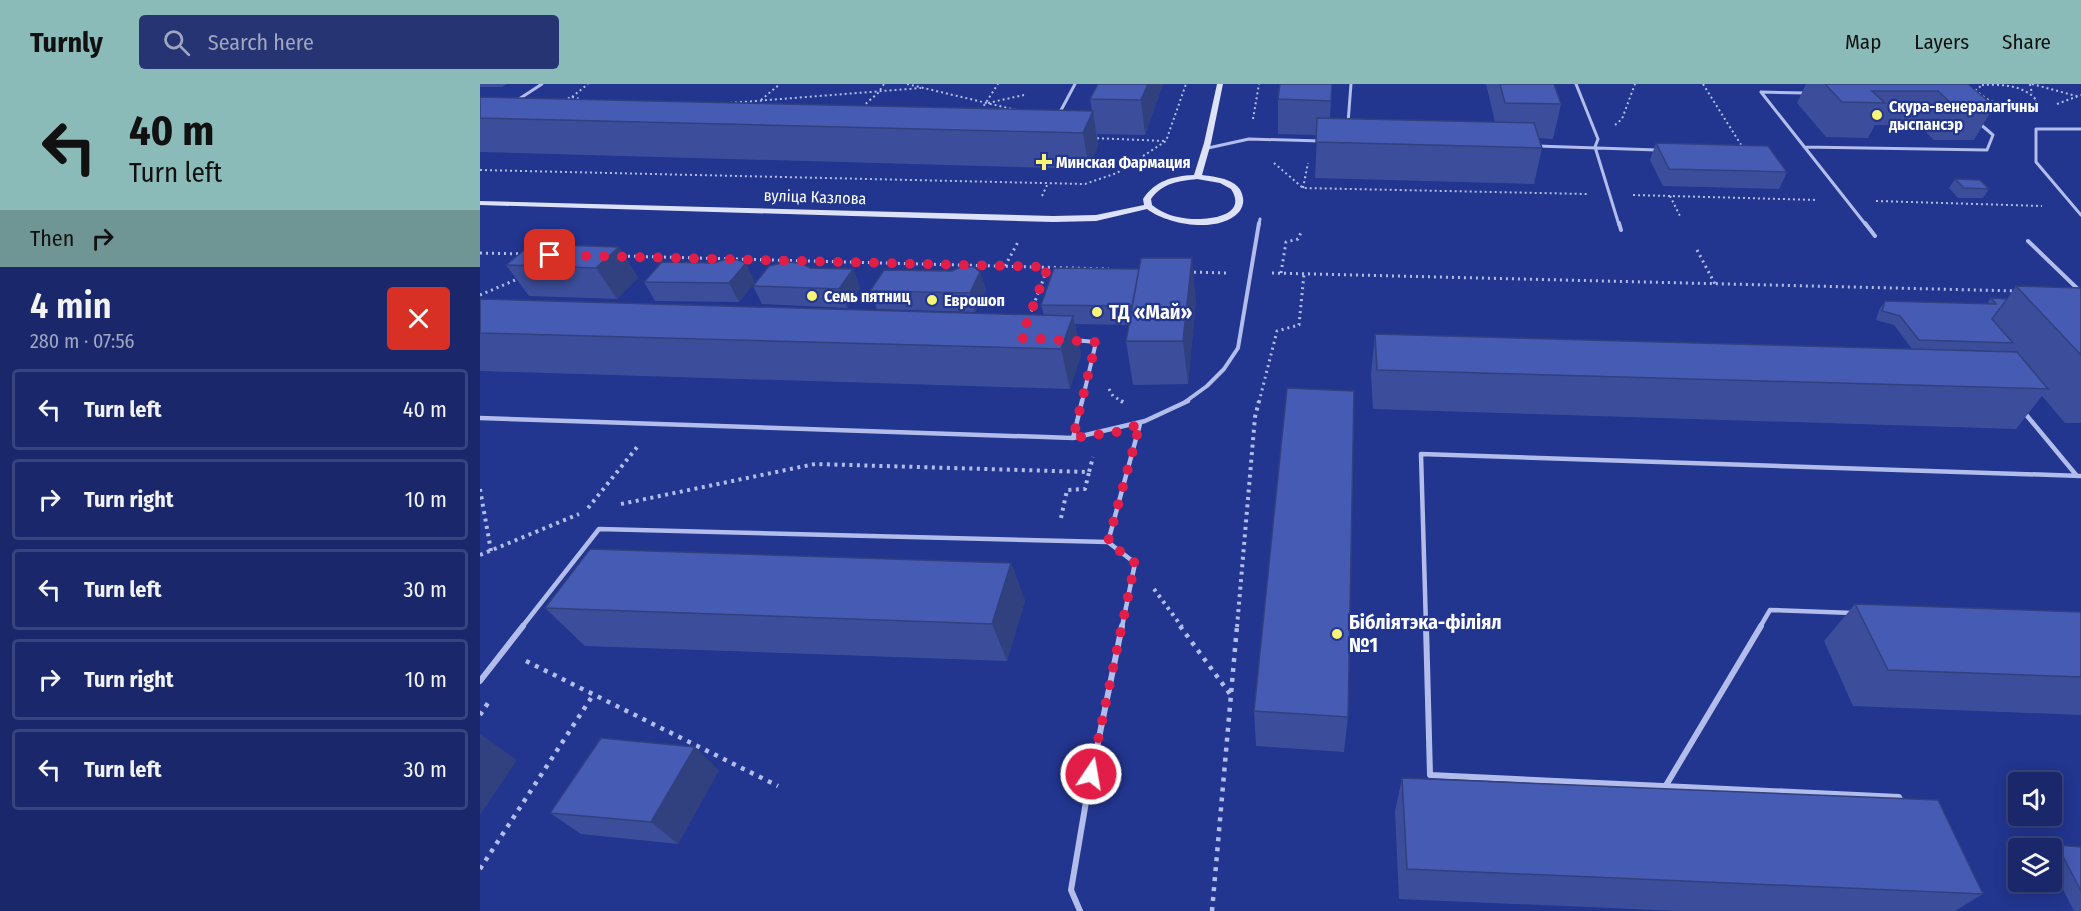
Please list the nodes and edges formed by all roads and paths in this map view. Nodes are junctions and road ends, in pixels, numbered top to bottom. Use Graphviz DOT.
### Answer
graph roads {
  1 [pos="542,84"];
  2 [pos="588,84"];
  3 [pos="780,84"];
  4 [pos="884,84"];
  5 [pos="998,84"];
  6 [pos="1075,84"];
  7 [pos="1186,84"];
  8 [pos="1220,84"];
  9 [pos="1259,84"];
  10 [pos="1351,84"];
  11 [pos="1576,84"];
  12 [pos="1635,84"];
  13 [pos="1703,84"];
  14 [pos="2031,84"];
  15 [pos="921,88"];
  16 [pos="878,93"];
  17 [pos="1808,93"];
  18 [pos="1024,94"];
  19 [pos="2032,94"];
  20 [pos="572,97"];
  21 [pos="2081,97"];
  22 [pos="519,100"];
  23 [pos="760,101"];
  24 [pos="987,103"];
  25 [pos="757,105"];
  26 [pos="768,105"];
  27 [pos="872,109"];
  28 [pos="990,110"];
  29 [pos="1000,111"];
  30 [pos="1019,111"];
  31 [pos="1056,120"];
  32 [pos="1974,120"];
  33 [pos="2081,129"];
  34 [pos="1348,130"];
  35 [pos="1249,139"];
  36 [pos="1598,139"];
  37 [pos="1325,141"];
  38 [pos="1526,146"];
  39 [pos="1595,147"];
  40 [pos="1804,147"];
  41 [pos="1208,148"];
  42 [pos="1665,150"];
  43 [pos="1746,154"];
  44 [pos="1310,157"];
  45 [pos="480,170"];
  46 [pos="1197,177"];
  47 [pos="1048,183"];
  48 [pos="1303,188"];
  49 [pos="1597,194"];
  50 [pos="1669,196"];
  51 [pos="1040,200"];
  52 [pos="480,203"];
  53 [pos="1148,206"];
  54 [pos="2081,215"];
  55 [pos="1681,218"];
  56 [pos="1260,219"];
  57 [pos="1302,230"];
  58 [pos="1621,230"];
  59 [pos="1022,233"];
  60 [pos="1875,236"];
  61 [pos="2028,241"];
  62 [pos="1697,250"];
  63 [pos="480,253"];
  64 [pos="527,254"];
  65 [pos="622,256"];
  66 [pos="1005,266"];
  67 [pos="1048,267"];
  68 [pos="1119,269"];
  69 [pos="1179,271"];
  70 [pos="1281,273"];
  71 [pos="1250,274"];
  72 [pos="1304,274"];
  73 [pos="522,277"];
  74 [pos="1715,284"];
  75 [pos="2022,291"];
  76 [pos="2081,292"];
  77 [pos="480,295"];
  78 [pos="1029,317"];
  79 [pos="1064,340"];
  80 [pos="1112,380"];
  81 [pos="1133,402"];
  82 [pos="2016,402"];
  83 [pos="480,418"];
  84 [pos="1140,424"];
  85 [pos="1117,432"];
  86 [pos="1073,438"];
  87 [pos="1089,472"];
  88 [pos="2079,476"];
  89 [pos="480,489"];
  90 [pos="619,505"];
  91 [pos="596,510"];
  92 [pos="1057,541"];
  93 [pos="1108,542"];
  94 [pos="490,551"];
  95 [pos="480,555"];
  96 [pos="1153,588"];
  97 [pos="1865,613"];
  98 [pos="504,651"];
  99 [pos="480,681"];
  100 [pos="593,695"];
  101 [pos="494,696"];
  102 [pos="1231,696"];
  103 [pos="480,715"];
  104 [pos="778,786"];
  105 [pos="1665,787"];
  106 [pos="1904,807"];
  107 [pos="480,869"];
  108 [pos="1080,911"];
  109 [pos="1212,911"];
  1 -- 22 [label="lane"];
  2 -- 20 [label="path"];
  3 -- 23 [label="path"];
  4 -- 16 [label="path"];
  5 -- 24 [label="path"];
  6 -- 31 [label="lane"];
  7 -- 47 [label="path"];
  8 -- 41 [label="main road"];
  9 -- 35 [label="path"];
  10 -- 34 [label="lane"];
  11 -- 36 [label="lane"];
  12 -- 36 [label="path"];
  13 -- 43 [label="path"];
  14 -- 19 [label="path"];
  14 -- 21 [label="path"];
  15 -- 16 [label="path"];
  16 -- 23 [label="path"];
  16 -- 27 [label="path"];
  17 -- 40 [label="lane"];
  18 -- 24 [label="path"];
  19 -- 19 [label="path"];
  20 -- 20 [label="path"];
  23 -- 25 [label="path"];
  23 -- 25 [label="path"];
  24 -- 28 [label="path"];
  25 -- 26 [label="path"];
  29 -- 30 [label="path"];
  32 -- 40 [label="lane"];
  33 -- 54 [label="lane"];
  35 -- 37 [label="lane"];
  35 -- 41 [label="lane"];
  35 -- 48 [label="path"];
  36 -- 39 [label="lane"];
  38 -- 39 [label="lane"];
  39 -- 42 [label="lane"];
  39 -- 58 [label="lane"];
  40 -- 60 [label="lane"];
  41 -- 46 [label="main road"];
  44 -- 48 [label="path"];
  45 -- 47 [label="path"];
  46 -- 53 [label="main road"];
  46 -- 53 [label="main road"];
  47 -- 51 [label="path"];
  48 -- 49 [label="path"];
  50 -- 55 [label="path"];
  52 -- 53 [label="main road, вуліца Казлова"];
  56 -- 71 [label="lane"];
  57 -- 70 [label="path"];
  59 -- 66 [label="path"];
  61 -- 76 [label="lane"];
  62 -- 74 [label="path"];
  63 -- 64 [label="path"];
  65 -- 66 [label="path"];
  66 -- 67 [label="path"];
  67 -- 68 [label="path"];
  67 -- 78 [label="path"];
  69 -- 71 [label="path"];
  70 -- 71 [label="path"];
  70 -- 72 [label="path"];
  71 -- 84 [label="lane"];
  72 -- 74 [label="path"];
  72 -- 102 [label="path"];
  73 -- 77 [label="path"];
  74 -- 75 [label="path"];
  79 -- 86 [label="lane"];
  80 -- 81 [label="path"];
  82 -- 88 [label="lane"];
  83 -- 86 [label="lane"];
  84 -- 85 [label="lane"];
  84 -- 93 [label="lane"];
  85 -- 86 [label="lane"];
  85 -- 87 [label="path"];
  87 -- 90 [label="path"];
  87 -- 92 [label="path"];
  88 -- 105 [label="lane"];
  89 -- 94 [label="path"];
  91 -- 94 [label="path"];
  92 -- 93 [label="lane"];
  92 -- 98 [label="lane"];
  93 -- 108 [label="lane"];
  94 -- 95 [label="path"];
  96 -- 102 [label="path"];
  97 -- 105 [label="lane"];
  98 -- 99 [label="lane"];
  98 -- 100 [label="path"];
  100 -- 104 [label="path"];
  100 -- 107 [label="path"];
  101 -- 103 [label="path"];
  102 -- 109 [label="path"];
  105 -- 106 [label="lane"];
}
